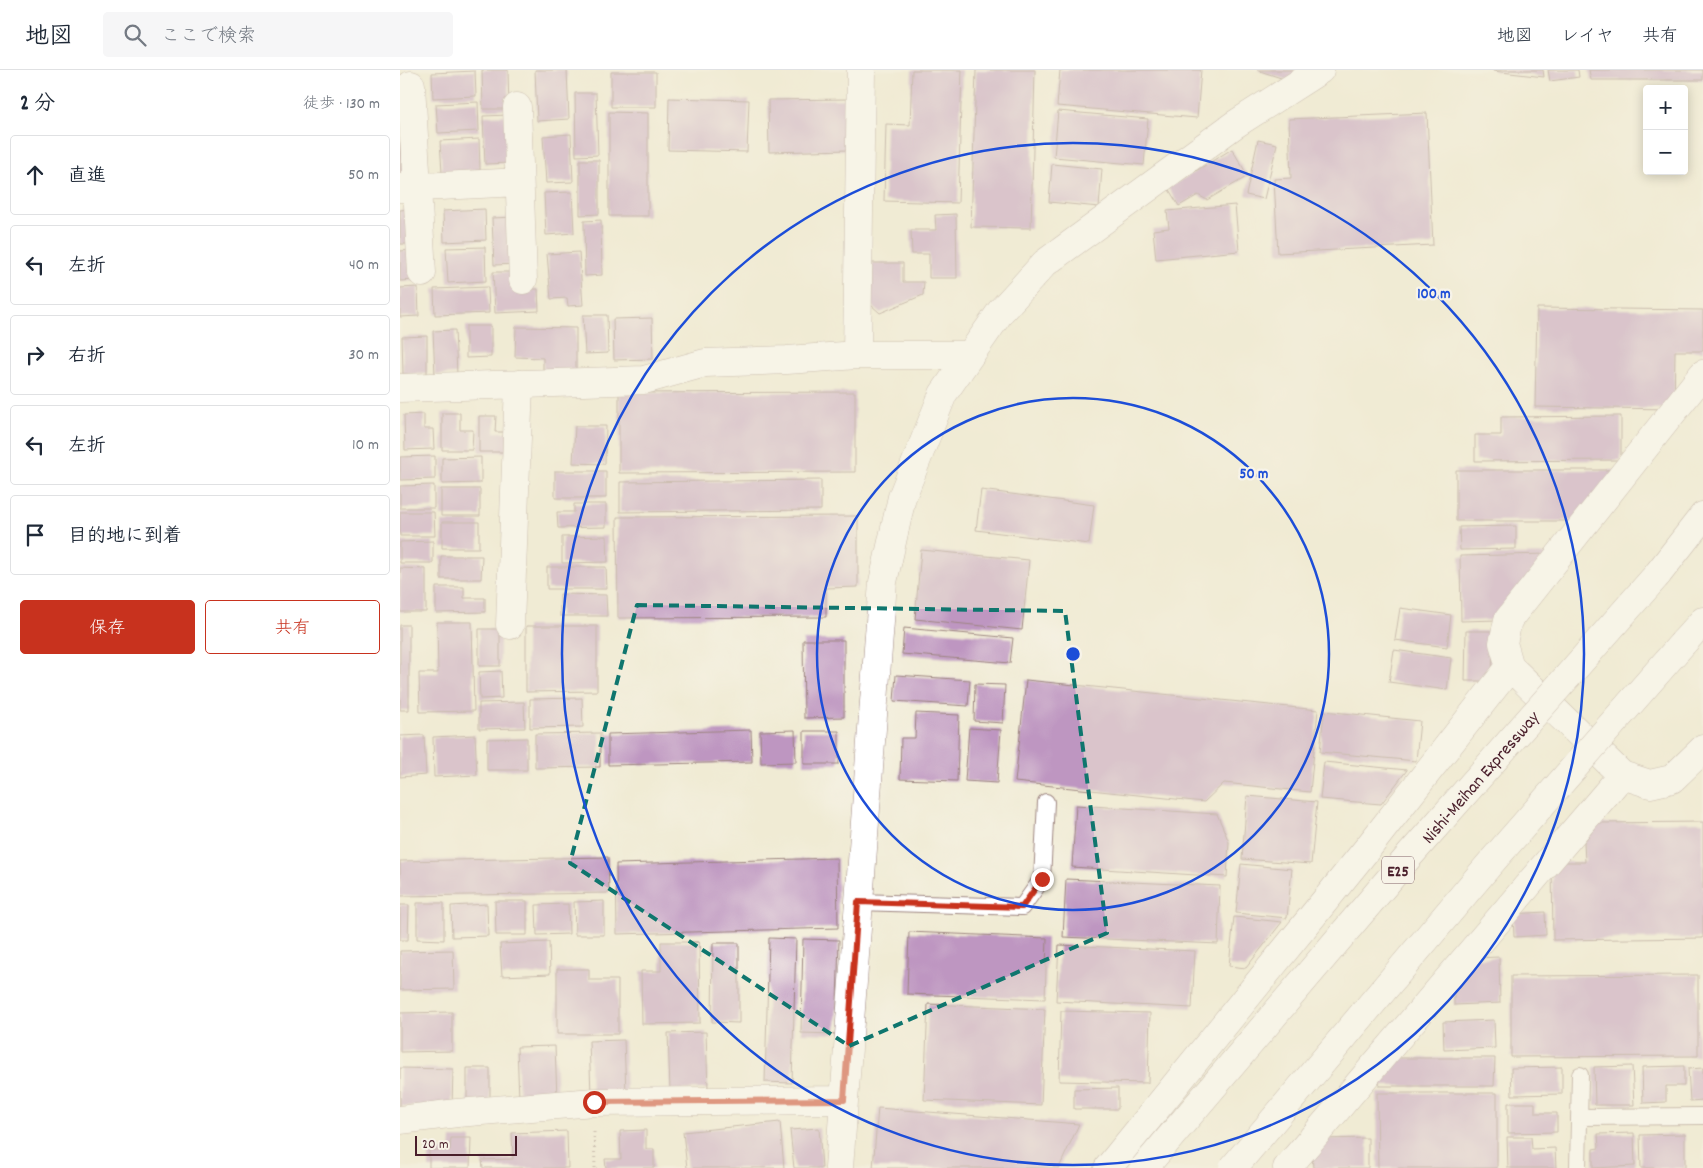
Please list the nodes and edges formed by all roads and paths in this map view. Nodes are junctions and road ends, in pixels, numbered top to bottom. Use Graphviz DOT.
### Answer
graph roads {
  1 [pos="861,70"];
  2 [pos="1320,70"];
  3 [pos="411,85"];
  4 [pos="517,106"];
  5 [pos="519,182"];
  6 [pos="408,187"];
  7 [pos="422,273"];
  8 [pos="523,280"];
  9 [pos="857,355"];
  10 [pos="970,355"];
  11 [pos="1703,374"];
  12 [pos="519,384"];
  13 [pos="400,388"];
  14 [pos="1703,516"];
  15 [pos="1703,526"];
  16 [pos="1657,575"];
  17 [pos="1703,622"];
  18 [pos="510,625"];
  19 [pos="1510,667"];
  20 [pos="1703,749"];
  21 [pos="1622,775"];
  22 [pos="1046,802"];
  23 [pos="858,902"];
  24 [pos="1580,1075"];
  25 [pos="844,1100"];
  26 [pos="1703,1116"];
  27 [pos="1579,1117"];
  28 [pos="400,1120"];
  29 [pos="839,1168"];
  30 [pos="1108,1168"];
  31 [pos="1144,1168"];
  32 [pos="1233,1168"];
  33 [pos="1286,1168"];
  34 [pos="1578,1168"];
  1 -- 9 [label="main road"];
  2 -- 10 [label="main road"];
  3 -- 6 [label="main road"];
  4 -- 5 [label="main road"];
  5 -- 6 [label="main road"];
  5 -- 8 [label="main road"];
  6 -- 7 [label="main road"];
  9 -- 10 [label="main road"];
  9 -- 12 [label="main road"];
  10 -- 23 [label="main road"];
  11 -- 19 [label="main road"];
  12 -- 13 [label="main road"];
  12 -- 18 [label="main road"];
  14 -- 16 [label="main road"];
  15 -- 16 [label="main road, Nishi-Meihan Expressway / E25"];
  16 -- 31 [label="main road, Nishi-Meihan Expressway / E25, bridge"];
  17 -- 32 [label="main road, bridge"];
  19 -- 21 [label="main road"];
  19 -- 30 [label="main road"];
  20 -- 21 [label="main road"];
  21 -- 33 [label="main road"];
  22 -- 23 [label="lane"];
  23 -- 25 [label="main road"];
  24 -- 27 [label="lane"];
  25 -- 28 [label="main road"];
  25 -- 29 [label="main road"];
  26 -- 27 [label="lane"];
  27 -- 34 [label="lane"];
}
